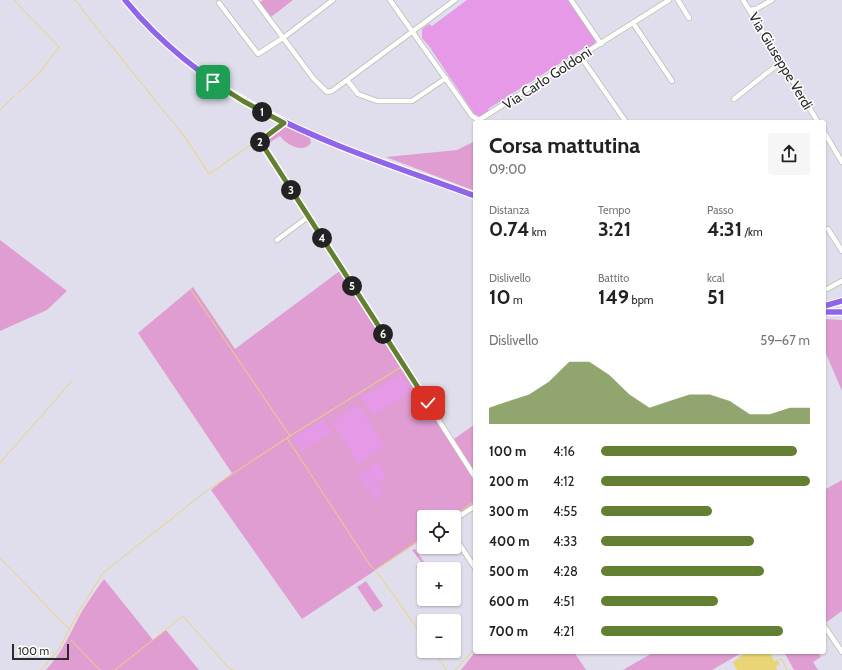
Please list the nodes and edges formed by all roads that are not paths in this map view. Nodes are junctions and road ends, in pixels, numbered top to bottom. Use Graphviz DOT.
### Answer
graph roads {
  1 [pos="125,0"];
  2 [pos="255,0"];
  3 [pos="333,0"];
  4 [pos="390,0"];
  5 [pos="455,0"];
  6 [pos="571,0"];
  7 [pos="668,0"];
  8 [pos="678,0"];
  9 [pos="743,0"];
  10 [pos="772,0"];
  11 [pos="219,3"];
  12 [pos="762,6"];
  13 [pos="750,10"];
  14 [pos="754,17"];
  15 [pos="689,18"];
  16 [pos="633,23"];
  17 [pos="413,31"];
  18 [pos="283,38"];
  19 [pos="601,44"];
  20 [pos="581,57"];
  21 [pos="781,62"];
  22 [pos="446,78"];
  23 [pos="347,80"];
  24 [pos="672,81"];
  25 [pos="734,99"];
  26 [pos="625,120"];
  27 [pos="817,120"];
  28 [pos="284,123"];
  29 [pos="826,135"];
  30 [pos="829,140"];
  31 [pos="826,142"];
  32 [pos="842,162"];
  33 [pos="473,195"];
  34 [pos="308,217"];
  35 [pos="828,229"];
  36 [pos="277,240"];
  37 [pos="842,252"];
  38 [pos="842,281"];
  39 [pos="826,289"];
  40 [pos="842,301"];
  41 [pos="826,305"];
  42 [pos="826,312"];
  43 [pos="842,312"];
  44 [pos="473,474"];
  45 [pos="473,507"];
  46 [pos="461,516"];
  47 [pos="461,547"];
  48 [pos="473,565"];
  49 [pos="826,630"];
  50 [pos="842,652"];
  1 -- 28 [label="main road"];
  2 -- 18 [label="street"];
  3 -- 18 [label="street"];
  4 -- 17 [label="street, Via Carlo Goldoni"];
  5 -- 17 [label="street"];
  6 -- 19 [label="street"];
  7 -- 16 [label="street, Via Carlo Goldoni"];
  8 -- 15 [label="street"];
  9 -- 13 [label="street, Via Giuseppe Verdi"];
  10 -- 12 [label="street"];
  11 -- 18 [label="street"];
  12 -- 13 [label="street"];
  12 -- 14 [label="street"];
  13 -- 14 [label="street, Via Giuseppe Verdi"];
  14 -- 21 [label="street, Via Giuseppe Verdi"];
  16 -- 19 [label="street, Via Carlo Goldoni"];
  16 -- 24 [label="street"];
  17 -- 22 [label="street, Via Carlo Goldoni"];
  17 -- 23 [label="street"];
  18 -- 23 [label="street"];
  19 -- 20 [label="street, Via Carlo Goldoni"];
  20 -- 22 [label="street, Via Carlo Goldoni"];
  20 -- 26 [label="street"];
  21 -- 25 [label="street"];
  21 -- 27 [label="street, Via Giuseppe Verdi"];
  22 -- 23 [label="street"];
  28 -- 33 [label="main road"];
  28 -- 34 [label="street"];
  29 -- 30 [label="street"];
  30 -- 31 [label="street"];
  30 -- 32 [label="street"];
  34 -- 36 [label="street"];
  34 -- 44 [label="street"];
  35 -- 37 [label="street"];
  38 -- 39 [label="street"];
  40 -- 41 [label="main road"];
  42 -- 43 [label="main road"];
  45 -- 46 [label="street"];
  47 -- 48 [label="street"];
  49 -- 50 [label="street"];
}
